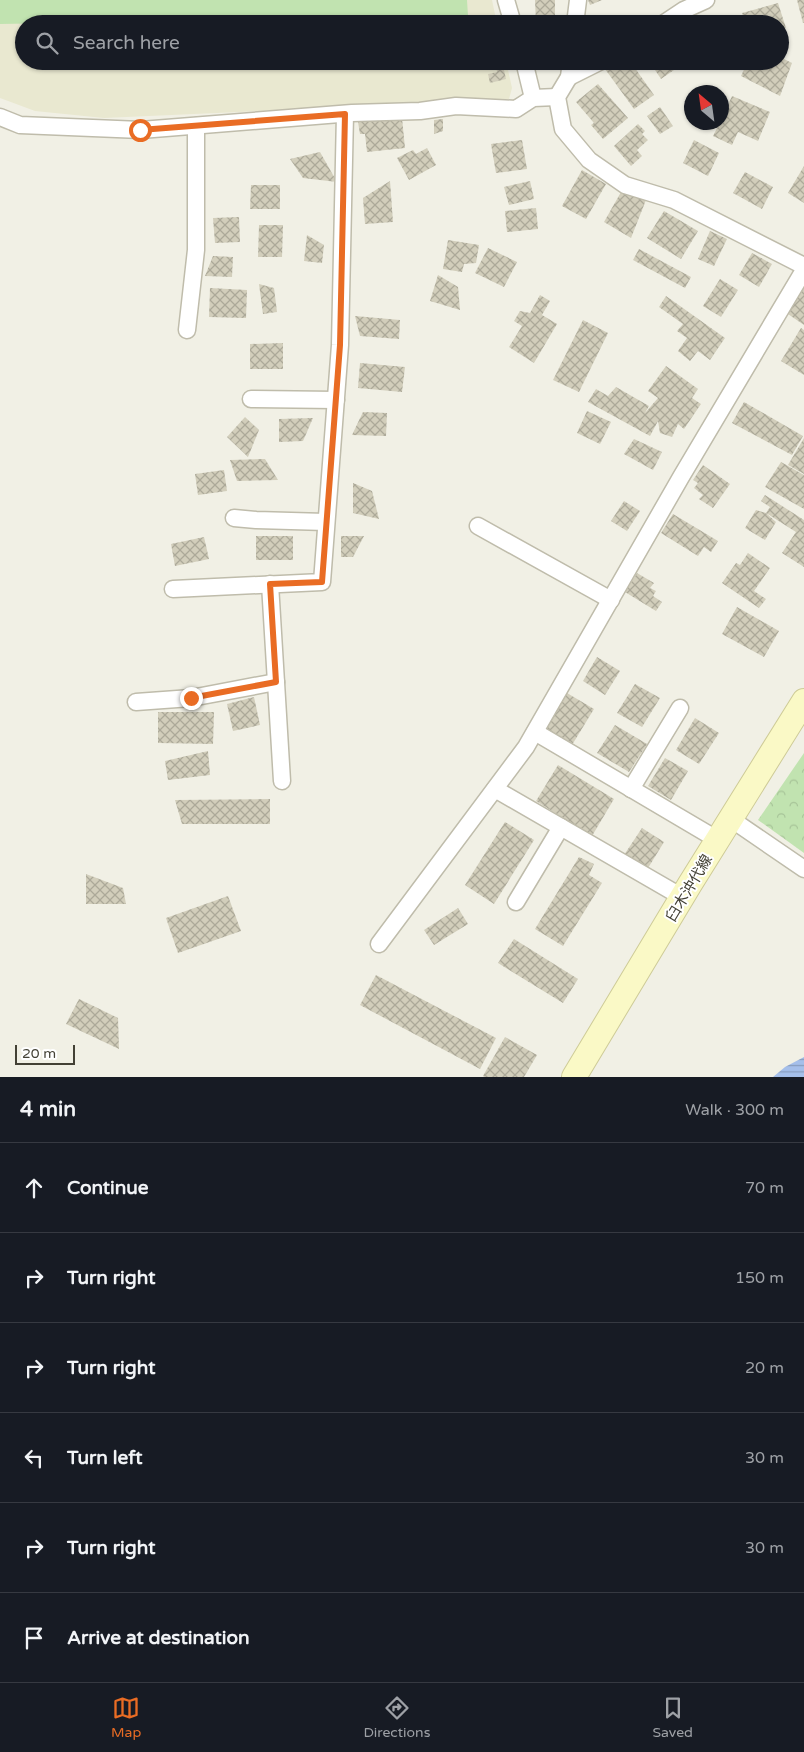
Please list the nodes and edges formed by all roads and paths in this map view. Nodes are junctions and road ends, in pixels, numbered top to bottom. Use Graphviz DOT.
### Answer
graph roads {
  1 [pos="506,0"];
  2 [pos="578,0"];
  3 [pos="706,0"];
  4 [pos="510,15"];
  5 [pos="576,15"];
  6 [pos="676,15"];
  7 [pos="526,70"];
  8 [pos="570,70"];
  9 [pos="557,97"];
  10 [pos="534,98"];
  11 [pos="345,114"];
  12 [pos="0,117"];
  13 [pos="196,126"];
  14 [pos="804,266"];
  15 [pos="804,270"];
  16 [pos="187,330"];
  17 [pos="251,399"];
  18 [pos="336,400"];
  19 [pos="234,518"];
  20 [pos="326,522"];
  21 [pos="478,526"];
  22 [pos="270,584"];
  23 [pos="173,589"];
  24 [pos="611,600"];
  25 [pos="276,682"];
  26 [pos="804,701"];
  27 [pos="136,702"];
  28 [pos="680,708"];
  29 [pos="535,732"];
  30 [pos="282,781"];
  31 [pos="495,789"];
  32 [pos="631,789"];
  33 [pos="731,819"];
  34 [pos="561,827"];
  35 [pos="718,840"];
  36 [pos="804,870"];
  37 [pos="682,897"];
  38 [pos="516,902"];
  39 [pos="379,944"];
  40 [pos="574,1077"];
  1 -- 4 [label="street"];
  2 -- 5 [label="street"];
  3 -- 6 [label="street"];
  7 -- 10 [label="street"];
  8 -- 9 [label="street"];
  9 -- 10 [label="street"];
  9 -- 14 [label="street"];
  10 -- 11 [label="street"];
  11 -- 13 [label="street"];
  11 -- 18 [label="street"];
  12 -- 13 [label="street"];
  13 -- 16 [label="street"];
  15 -- 24 [label="street"];
  17 -- 18 [label="street"];
  18 -- 20 [label="street"];
  19 -- 20 [label="street"];
  20 -- 22 [label="street"];
  21 -- 24 [label="street"];
  22 -- 23 [label="street"];
  22 -- 25 [label="street"];
  24 -- 29 [label="street"];
  25 -- 27 [label="street"];
  25 -- 30 [label="street"];
  26 -- 33 [label="main road, 臼木沖代線"];
  28 -- 32 [label="street"];
  29 -- 31 [label="street"];
  29 -- 32 [label="street"];
  31 -- 34 [label="street"];
  31 -- 39 [label="street"];
  32 -- 35 [label="street"];
  33 -- 35 [label="main road, 臼木沖代線"];
  33 -- 36 [label="street"];
  34 -- 37 [label="street"];
  34 -- 38 [label="street"];
  35 -- 37 [label="main road, 臼木沖代線"];
  37 -- 40 [label="main road, 臼木沖代線"];
}
